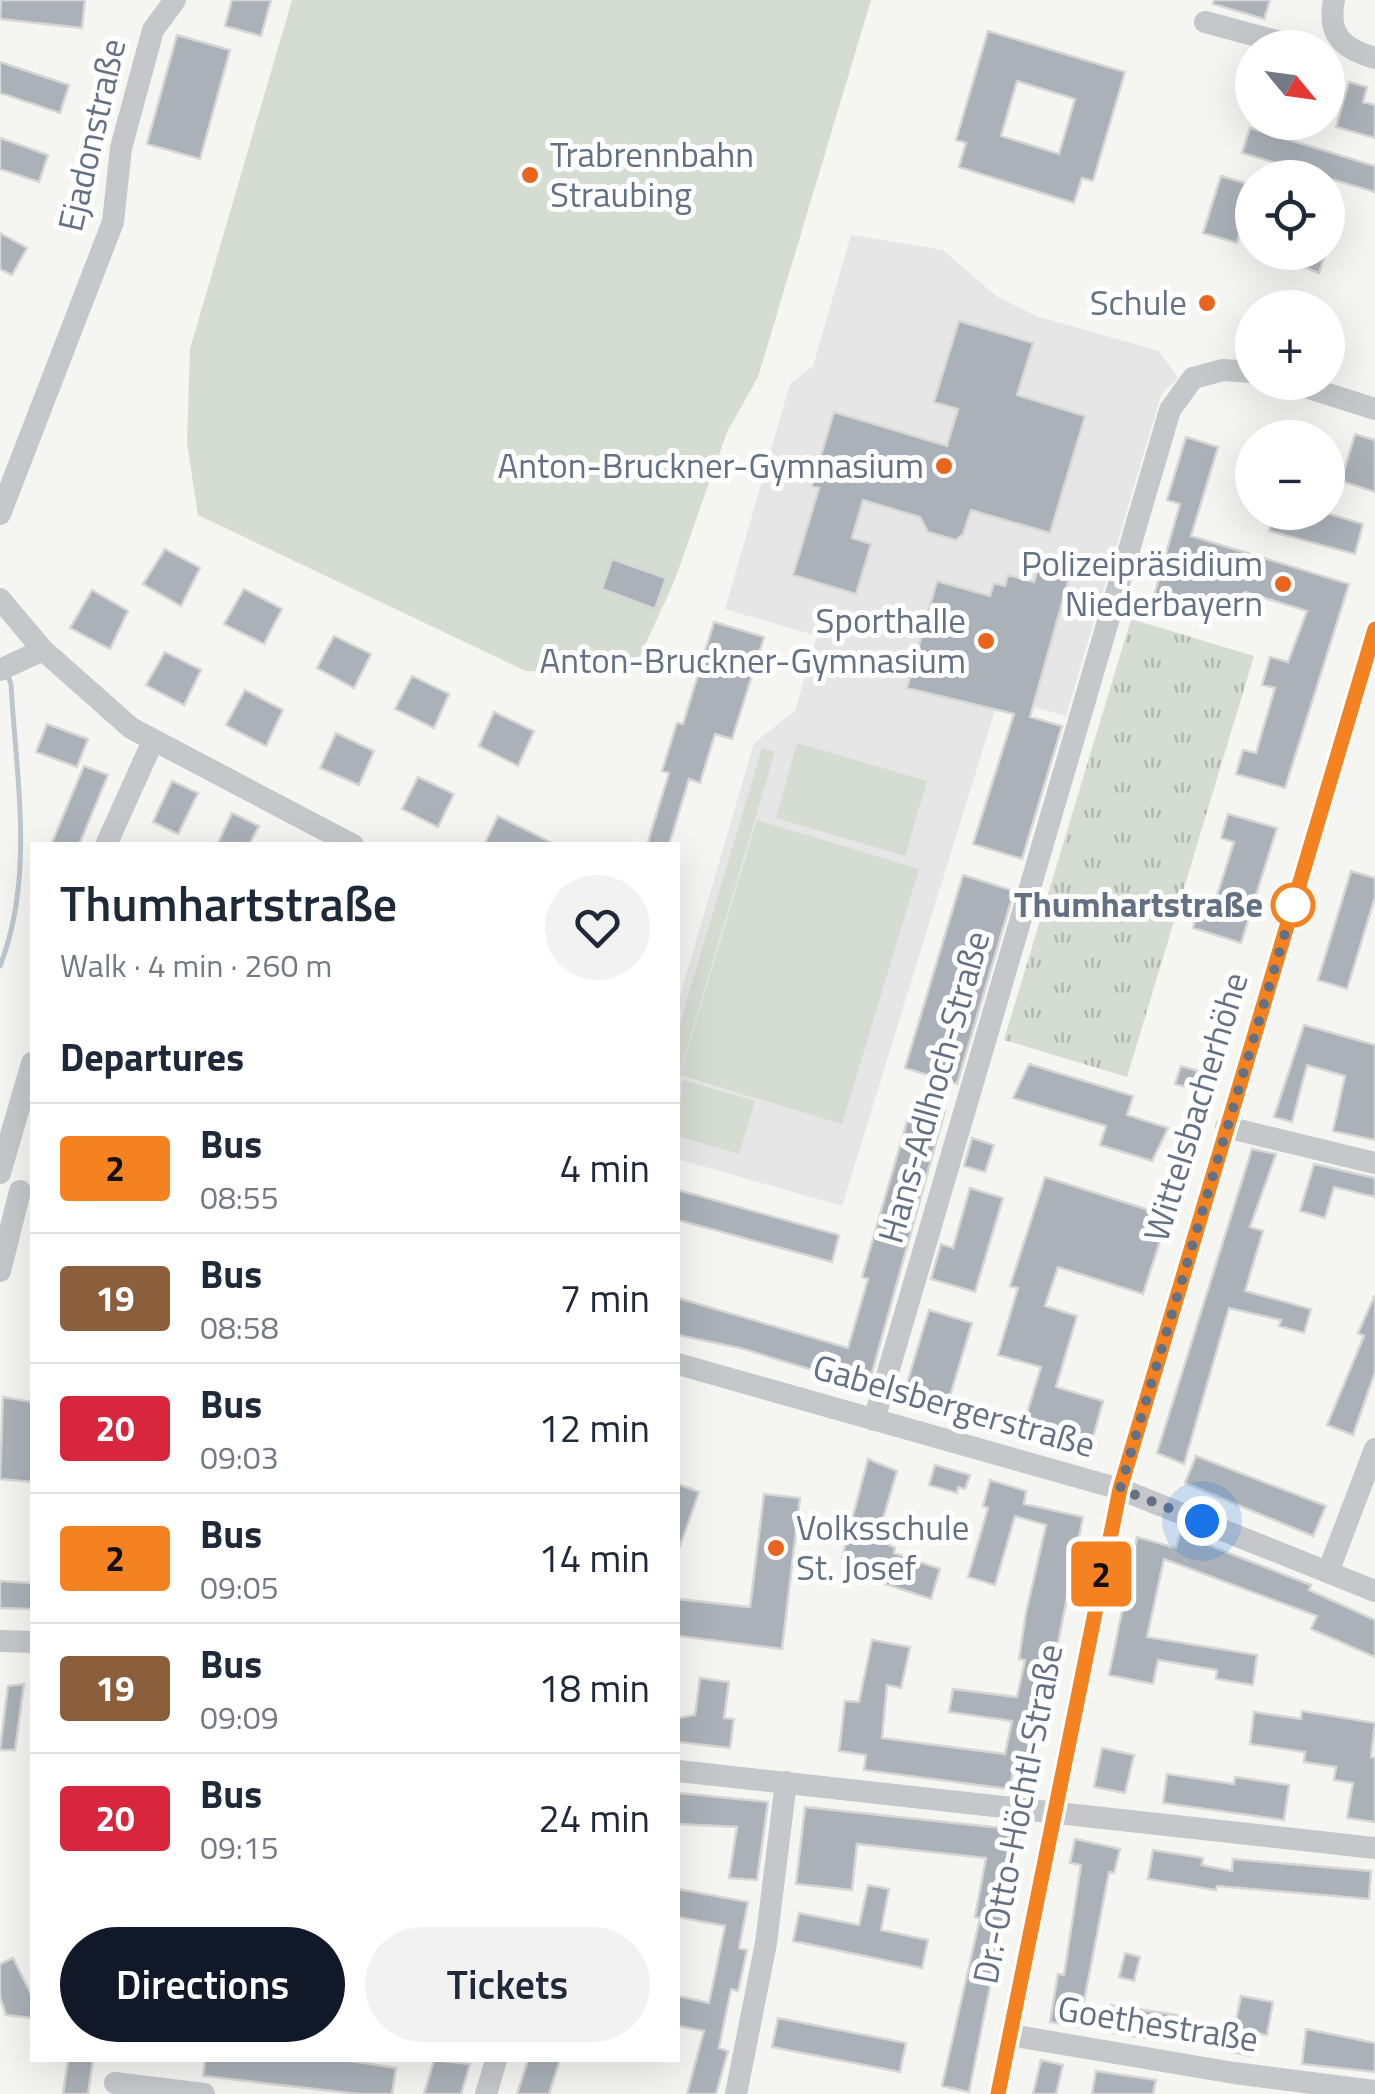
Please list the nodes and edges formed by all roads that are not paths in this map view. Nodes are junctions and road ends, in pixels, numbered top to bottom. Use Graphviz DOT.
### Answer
graph roads {
  1 [pos="176,0"];
  2 [pos="1334,0"];
  3 [pos="1205,22"];
  4 [pos="1235,30"];
  5 [pos="1333,30"];
  6 [pos="1345,44"];
  7 [pos="1375,58"];
  8 [pos="1235,371"];
  9 [pos="1345,399"];
  10 [pos="1375,409"];
  11 [pos="0,514"];
  12 [pos="0,599"];
  13 [pos="1375,630"];
  14 [pos="42,650"];
  15 [pos="11,666"];
  16 [pos="153,741"];
  17 [pos="107,842"];
  18 [pos="347,842"];
  19 [pos="30,1071"];
  20 [pos="1226,1126"];
  21 [pos="1375,1163"];
  22 [pos="0,1173"];
  23 [pos="18,1190"];
  24 [pos="0,1271"];
  25 [pos="680,1365"];
  26 [pos="874,1420"];
  27 [pos="1375,1449"];
  28 [pos="1120,1489"];
  29 [pos="1328,1572"];
  30 [pos="1375,1591"];
  31 [pos="0,1641"];
  32 [pos="30,1642"];
  33 [pos="680,1771"];
  34 [pos="786,1782"];
  35 [pos="1053,1813"];
  36 [pos="1375,1848"];
  37 [pos="1010,2035"];
  38 [pos="495,2062"];
  39 [pos="115,2079"];
  40 [pos="1294,2087"];
  41 [pos="1375,2091"];
  42 [pos="204,2094"];
  43 [pos="486,2094"];
  44 [pos="736,2094"];
  45 [pos="998,2094"];
  1 -- 11 [label="street, Ejadonstraße"];
  2 -- 5 [label="street"];
  3 -- 4 [label="street"];
  6 -- 7 [label="street"];
  8 -- 26 [label="street, Hans-Adlhoch-Straße"];
  9 -- 10 [label="street"];
  12 -- 14 [label="street"];
  13 -- 20 [label="street, Wittelsbacherhöhe"];
  14 -- 15 [label="street"];
  14 -- 16 [label="street"];
  16 -- 17 [label="street"];
  16 -- 18 [label="street"];
  19 -- 22 [label="street"];
  20 -- 21 [label="street"];
  20 -- 28 [label="street, Wittelsbacherhöhe"];
  23 -- 24 [label="street"];
  25 -- 26 [label="street, Gabelsbergerstraße"];
  26 -- 28 [label="street, Gabelsbergerstraße"];
  27 -- 29 [label="street"];
  28 -- 29 [label="street, Gabelsbergerstraße"];
  28 -- 35 [label="street, Dr.-Otto-Höchtl-Straße"];
  29 -- 30 [label="street, Gabelsbergerstraße"];
  31 -- 32 [label="street"];
  33 -- 34 [label="street"];
  34 -- 35 [label="street"];
  34 -- 44 [label="street"];
  35 -- 36 [label="street"];
  35 -- 37 [label="street, Dr.-Otto-Höchtl-Straße"];
  37 -- 40 [label="street, Goethestraße"];
  37 -- 45 [label="street, Dr.-Otto-Höchtl-Straße"];
  38 -- 43 [label="street"];
  39 -- 42 [label="street"];
  40 -- 41 [label="street, Goethestraße"];
}
